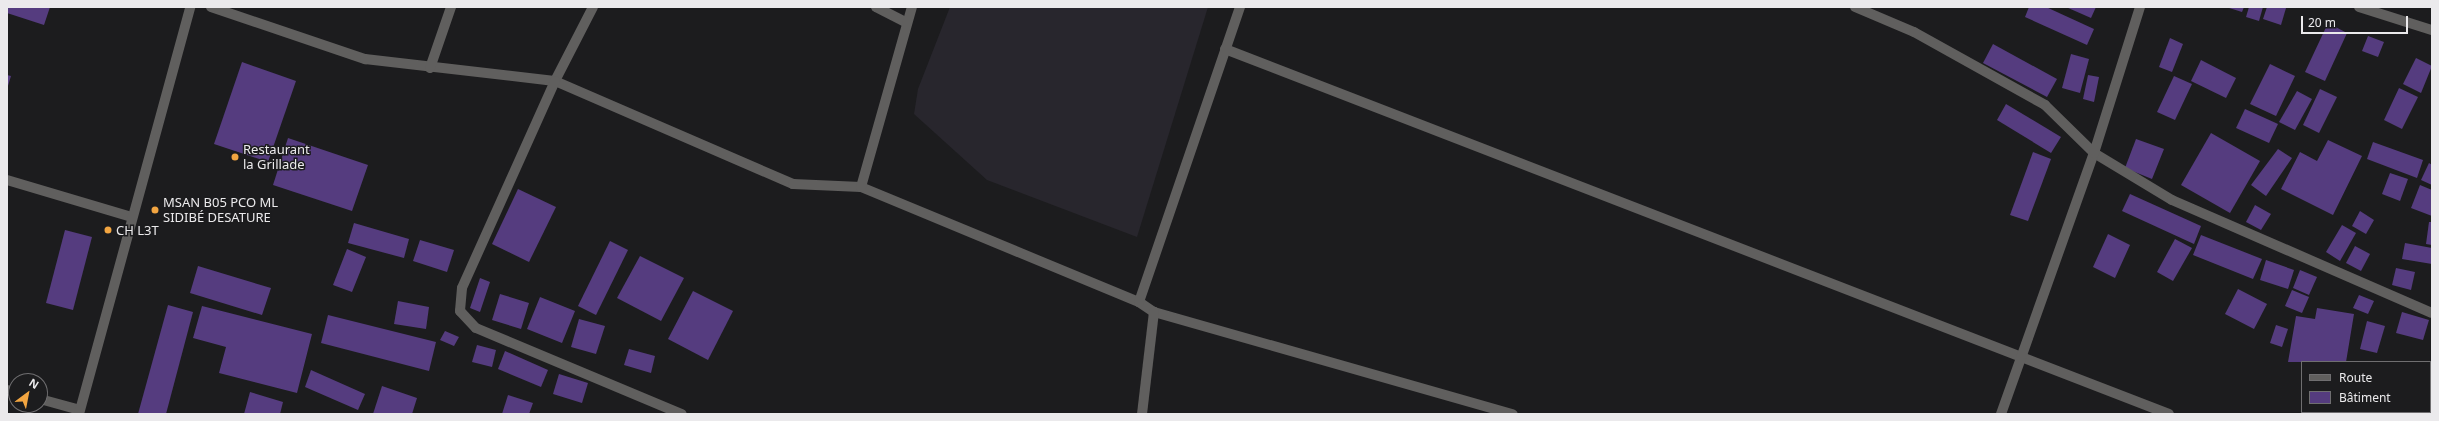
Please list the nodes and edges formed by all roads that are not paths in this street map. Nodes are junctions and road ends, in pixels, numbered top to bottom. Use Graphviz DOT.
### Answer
graph roads {
  1 [pos="190,7"];
  2 [pos="211,7"];
  3 [pos="451,7"];
  4 [pos="593,7"];
  5 [pos="876,7"];
  6 [pos="912,7"];
  7 [pos="1240,7"];
  8 [pos="1855,7"];
  9 [pos="2140,7"];
  10 [pos="2359,7"];
  11 [pos="906,22"];
  12 [pos="2432,30"];
  13 [pos="1225,49"];
  14 [pos="430,68"];
  15 [pos="555,81"];
  16 [pos="2094,153"];
  17 [pos="7,180"];
  18 [pos="861,187"];
  19 [pos="132,217"];
  20 [pos="1139,302"];
  21 [pos="1154,312"];
  22 [pos="2432,313"];
  23 [pos="2023,356"];
  24 [pos="48,402"];
  25 [pos="79,412"];
  26 [pos="682,414"];
  27 [pos="1142,414"];
  28 [pos="1513,414"];
  29 [pos="2001,414"];
  30 [pos="2169,414"];
  1 -- 19 [label="street"];
  2 -- 14 [label="street"];
  3 -- 14 [label="street"];
  4 -- 15 [label="street"];
  5 -- 11 [label="street"];
  6 -- 11 [label="street"];
  7 -- 13 [label="street"];
  8 -- 16 [label="street"];
  9 -- 16 [label="street"];
  10 -- 12 [label="street"];
  11 -- 18 [label="street"];
  13 -- 20 [label="street"];
  13 -- 23 [label="street"];
  14 -- 15 [label="street"];
  15 -- 18 [label="street"];
  15 -- 26 [label="street"];
  16 -- 22 [label="street"];
  16 -- 23 [label="street"];
  17 -- 19 [label="street"];
  18 -- 20 [label="street"];
  19 -- 25 [label="street"];
  20 -- 21 [label="street"];
  21 -- 27 [label="street"];
  21 -- 28 [label="street"];
  23 -- 29 [label="street"];
  23 -- 30 [label="street"];
  24 -- 25 [label="street"];
}
